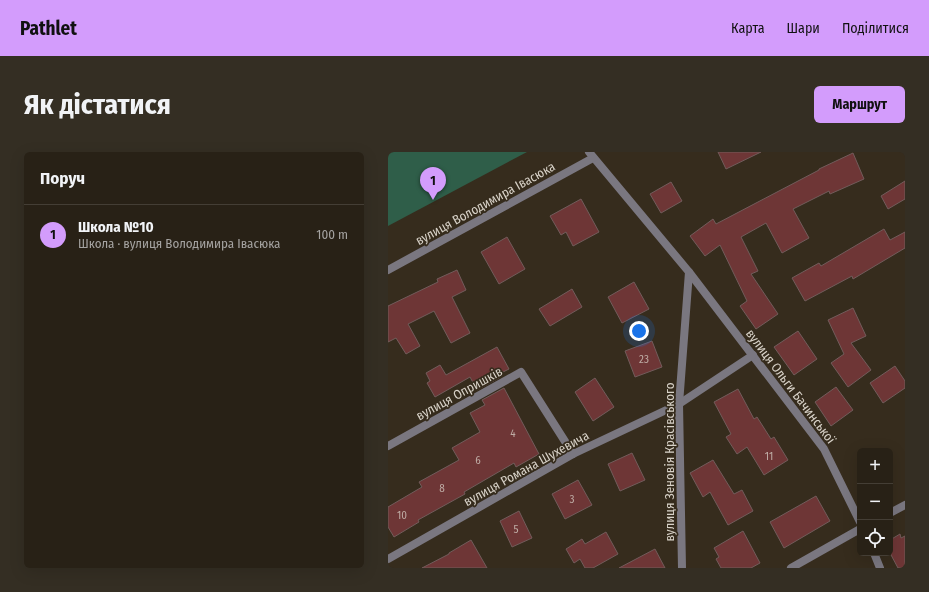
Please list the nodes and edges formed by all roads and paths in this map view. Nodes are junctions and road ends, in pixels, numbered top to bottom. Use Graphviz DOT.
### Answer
graph roads {
  1 [pos="591,155"];
  2 [pos="388,270"];
  3 [pos="690,272"];
  4 [pos="753,355"];
  5 [pos="679,404"];
  6 [pos="388,446"];
  7 [pos="573,454"];
  8 [pos="905,505"];
  9 [pos="893,511"];
  10 [pos="859,520"];
  11 [pos="857,531"];
  12 [pos="875,556"];
  13 [pos="388,559"];
  14 [pos="682,568"];
  15 [pos="790,568"];
  16 [pos="880,568"];
  1 -- 2 [label="street, вулиця Володимира Івасюка"];
  1 -- 3 [label="street"];
  3 -- 4 [label="street, вулиця Ольги Бачинської"];
  3 -- 5 [label="street, вулиця Зеновія Красівського"];
  4 -- 5 [label="street, вулиця Романа Шухевича"];
  4 -- 10 [label="street, вулиця Ольги Бачинської"];
  5 -- 7 [label="street, вулиця Романа Шухевича"];
  5 -- 14 [label="street, вулиця Зеновія Красівського"];
  6 -- 7 [label="street, вулиця Опришків"];
  7 -- 13 [label="street, вулиця Романа Шухевича"];
  8 -- 9 [label="street"];
  11 -- 15 [label="street"];
  12 -- 16 [label="street"];
}
